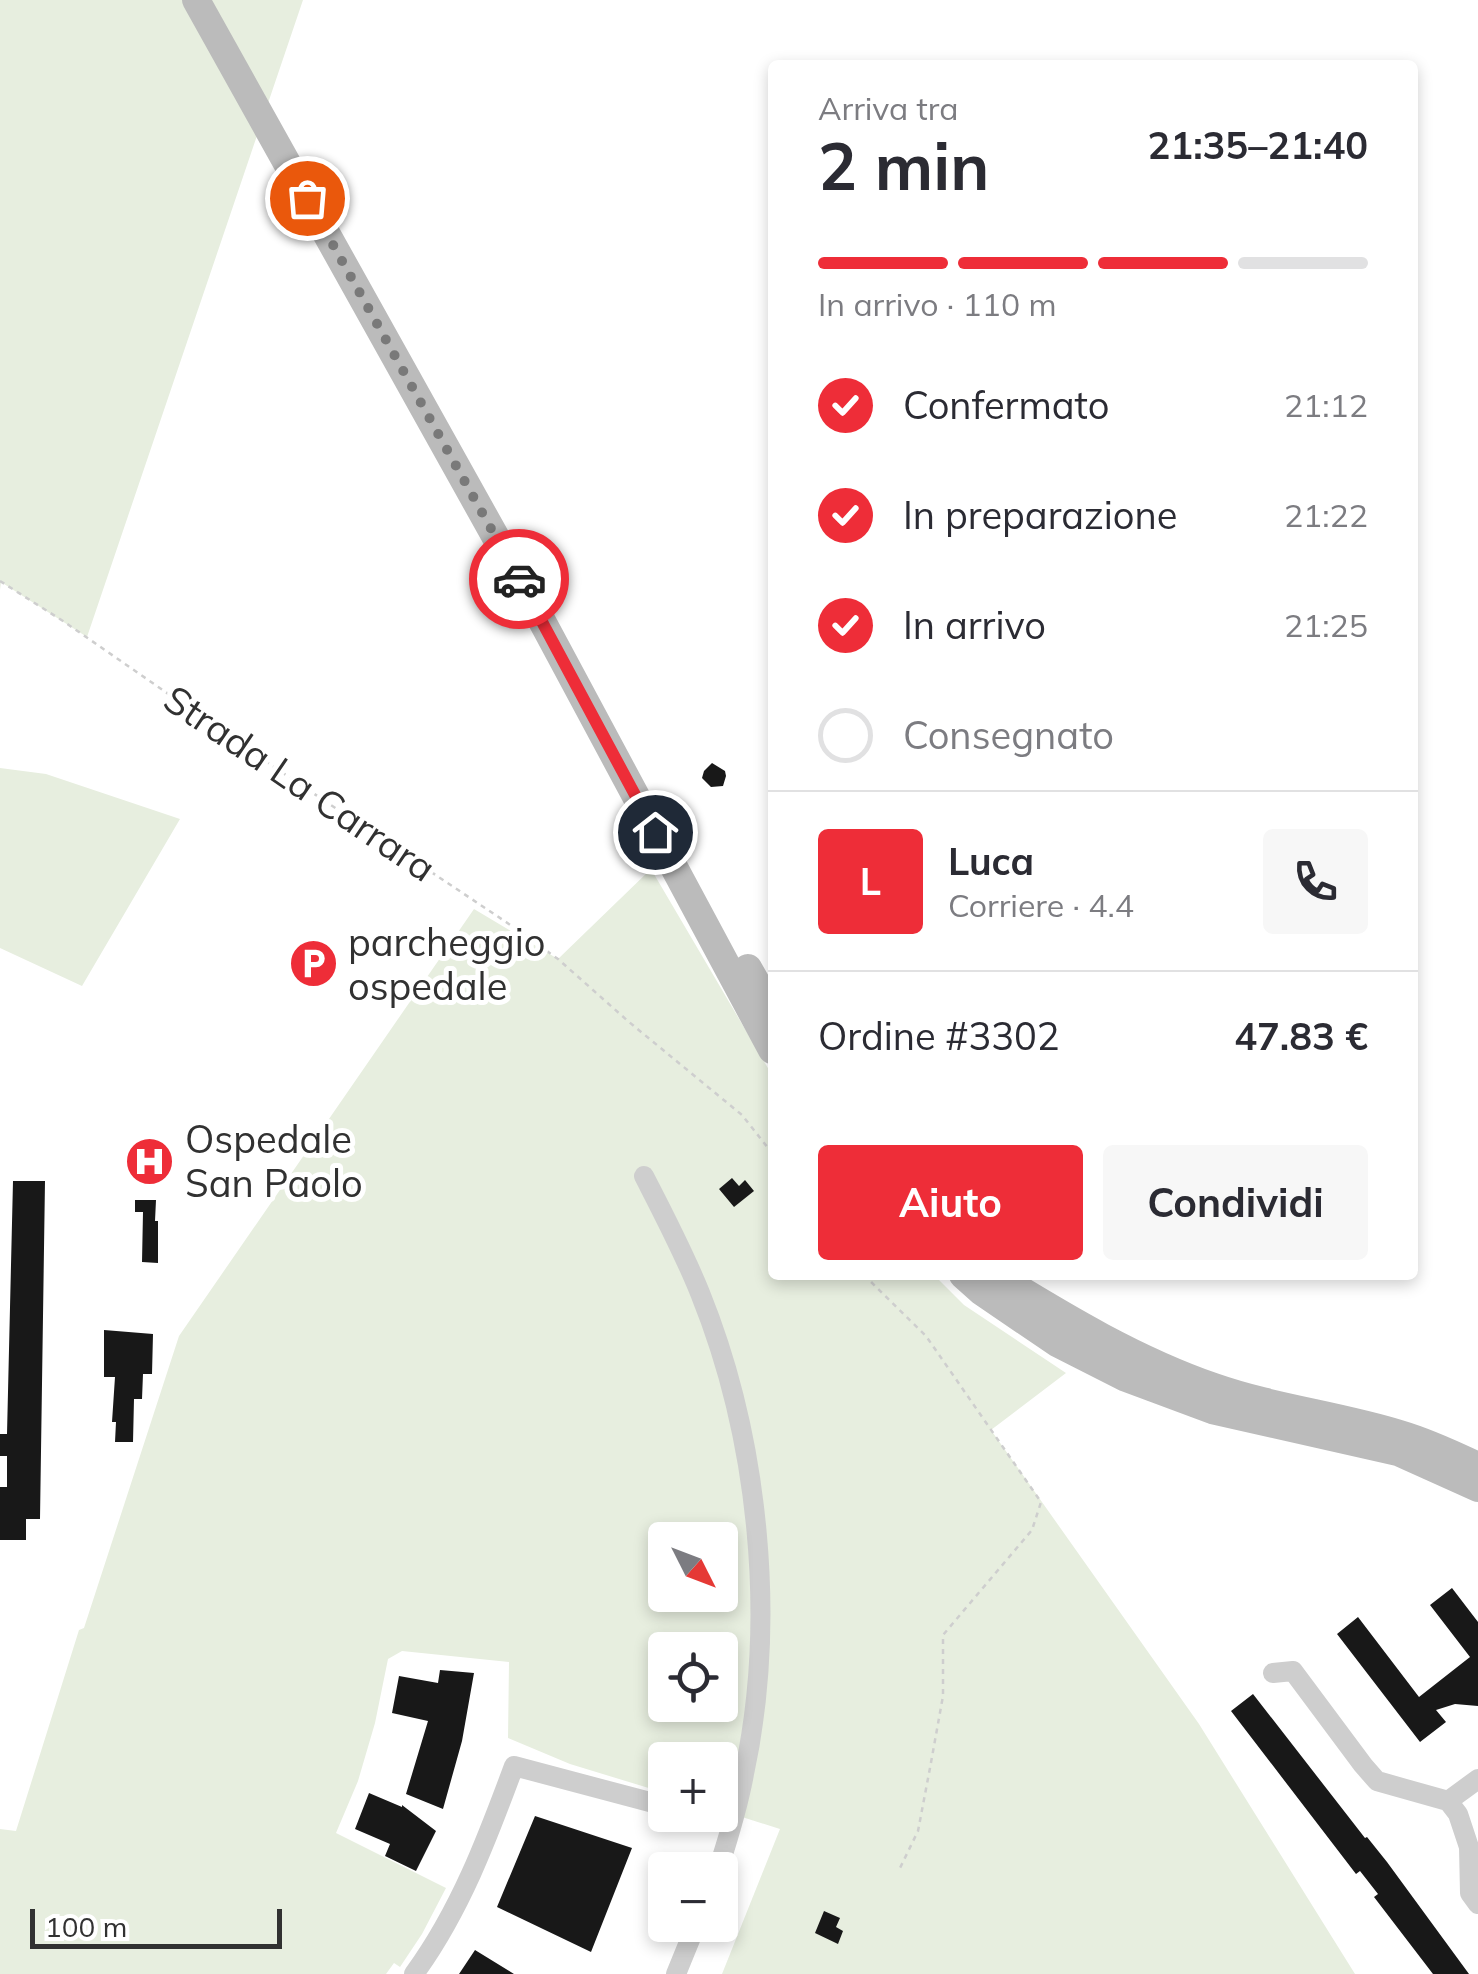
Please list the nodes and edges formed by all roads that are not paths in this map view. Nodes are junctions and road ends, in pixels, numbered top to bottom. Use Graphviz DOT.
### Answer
graph roads {
  1 [pos="196,0"];
  2 [pos="216,0"];
  3 [pos="768,1003"];
  4 [pos="768,1043"];
  5 [pos="644,1176"];
  6 [pos="969,1280"];
  7 [pos="1004,1280"];
  8 [pos="1478,1466"];
  9 [pos="1478,1488"];
  10 [pos="1273,1673"];
  11 [pos="1478,1778"];
  12 [pos="738,1799"];
  13 [pos="648,1801"];
  14 [pos="1448,1801"];
  15 [pos="1471,1826"];
  16 [pos="1478,1904"];
  17 [pos="689,1942"];
  18 [pos="414,1974"];
  19 [pos="676,1974"];
  1 -- 4 [label="main road"];
  2 -- 3 [label="main road"];
  5 -- 12 [label="street"];
  6 -- 9 [label="main road"];
  7 -- 8 [label="main road"];
  10 -- 14 [label="street"];
  11 -- 14 [label="street"];
  13 -- 18 [label="street"];
  14 -- 15 [label="street"];
  15 -- 16 [label="street"];
  17 -- 19 [label="street"];
}
